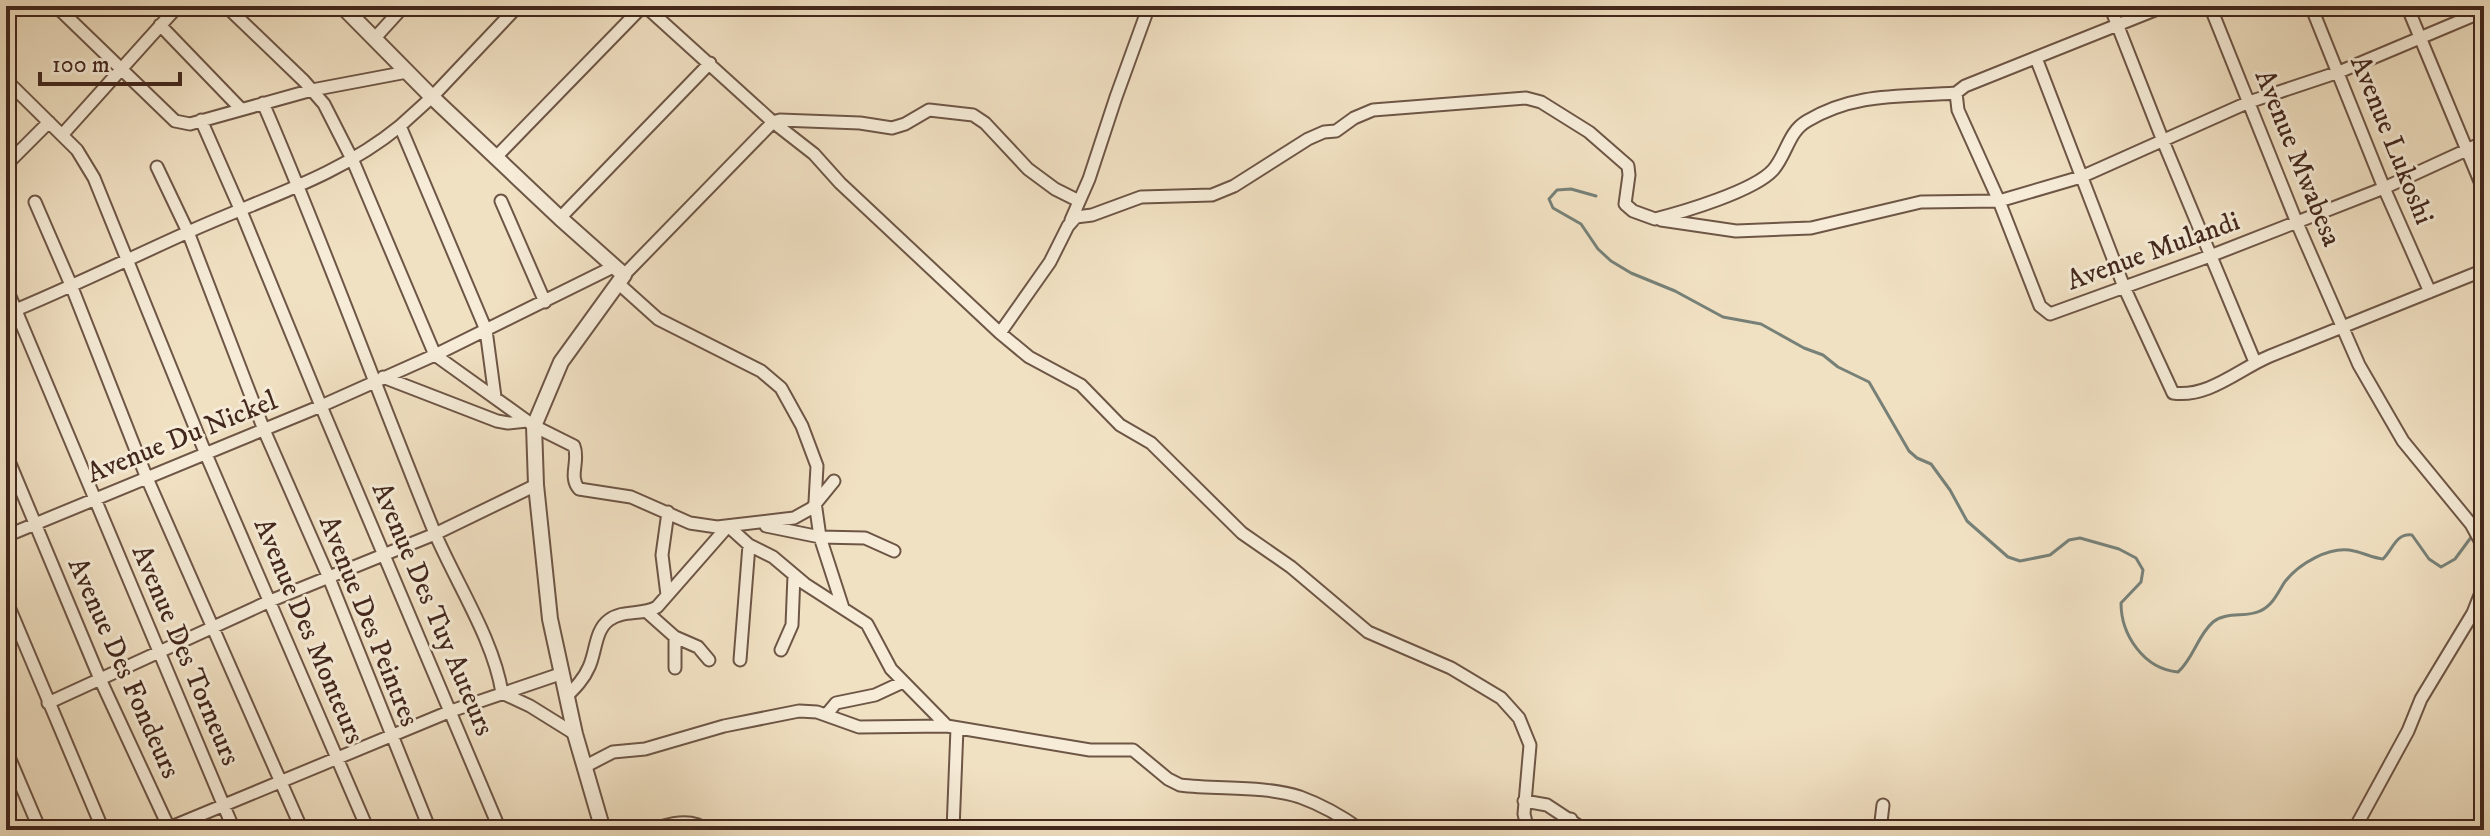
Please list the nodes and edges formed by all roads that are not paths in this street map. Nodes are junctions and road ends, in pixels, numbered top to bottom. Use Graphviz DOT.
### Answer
graph roads {
  1 [pos="56,6"];
  2 [pos="178,6"];
  3 [pos="226,6"];
  4 [pos="342,6"];
  5 [pos="404,6"];
  6 [pos="518,6"];
  7 [pos="644,6"];
  8 [pos="1149,6"];
  9 [pos="2110,6"];
  10 [pos="2165,6"];
  11 [pos="2210,6"];
  12 [pos="2311,6"];
  13 [pos="2407,6"];
  14 [pos="2484,11"];
  15 [pos="160,25"];
  16 [pos="2119,25"];
  17 [pos="2419,37"];
  18 [pos="374,39"];
  19 [pos="2036,58"];
  20 [pos="710,63"];
  21 [pos="119,69"];
  22 [pos="407,72"];
  23 [pos="2339,72"];
  24 [pos="6,80"];
  25 [pos="312,90"];
  26 [pos="1956,93"];
  27 [pos="432,97"];
  28 [pos="2249,102"];
  29 [pos="263,103"];
  30 [pos="241,109"];
  31 [pos="201,120"];
  32 [pos="49,122"];
  33 [pos="773,122"];
  34 [pos="400,126"];
  35 [pos="62,135"];
  36 [pos="2163,141"];
  37 [pos="2484,142"];
  38 [pos="2467,149"];
  39 [pos="497,156"];
  40 [pos="353,161"];
  41 [pos="6,165"];
  42 [pos="157,167"];
  43 [pos="2081,177"];
  44 [pos="299,186"];
  45 [pos="2384,188"];
  46 [pos="2484,191"];
  47 [pos="501,201"];
  48 [pos="1079,201"];
  49 [pos="1999,201"];
  50 [pos="35,202"];
  51 [pos="241,211"];
  52 [pos="560,218"];
  53 [pos="1655,219"];
  54 [pos="1071,220"];
  55 [pos="2297,223"];
  56 [pos="188,232"];
  57 [pos="2210,256"];
  58 [pos="127,262"];
  59 [pos="2484,270"];
  60 [pos="619,275"];
  61 [pos="71,285"];
  62 [pos="6,287"];
  63 [pos="2124,287"];
  64 [pos="2430,292"];
  65 [pos="545,302"];
  66 [pos="10,312"];
  67 [pos="2343,327"];
  68 [pos="486,330"];
  69 [pos="1000,333"];
  70 [pos="435,355"];
  71 [pos="2255,362"];
  72 [pos="379,378"];
  73 [pos="495,397"];
  74 [pos="321,406"];
  75 [pos="531,424"];
  76 [pos="264,430"];
  77 [pos="205,452"];
  78 [pos="6,454"];
  79 [pos="146,476"];
  80 [pos="834,481"];
  81 [pos="536,485"];
  82 [pos="94,499"];
  83 [pos="815,502"];
  84 [pos="668,512"];
  85 [pos="35,524"];
  86 [pos="750,524"];
  87 [pos="728,526"];
  88 [pos="435,534"];
  89 [pos="6,536"];
  90 [pos="820,537"];
  91 [pos="2482,544"];
  92 [pos="749,545"];
  93 [pos="894,551"];
  94 [pos="385,555"];
  95 [pos="794,575"];
  96 [pos="329,578"];
  97 [pos="2484,585"];
  98 [pos="667,595"];
  99 [pos="6,600"];
  100 [pos="270,601"];
  101 [pos="843,608"];
  102 [pos="648,613"];
  103 [pos="214,628"];
  104 [pos="675,637"];
  105 [pos="781,650"];
  106 [pos="161,653"];
  107 [pos="709,660"];
  108 [pos="740,660"];
  109 [pos="675,668"];
  110 [pos="560,674"];
  111 [pos="100,679"];
  112 [pos="903,682"];
  113 [pos="502,693"];
  114 [pos="566,697"];
  115 [pos="48,703"];
  116 [pos="451,711"];
  117 [pos="826,715"];
  118 [pos="952,727"];
  119 [pos="575,734"];
  120 [pos="390,736"];
  121 [pos="6,750"];
  122 [pos="338,759"];
  123 [pos="584,767"];
  124 [pos="282,783"];
  125 [pos="1524,801"];
  126 [pos="224,805"];
  127 [pos="1883,805"];
  128 [pos="1568,825"];
  129 [pos="168,829"];
  130 [pos="40,830"];
  131 [pos="103,830"];
  132 [pos="234,830"];
  133 [pos="302,830"];
  134 [pos="368,830"];
  135 [pos="430,830"];
  136 [pos="500,830"];
  137 [pos="603,830"];
  138 [pos="650,830"];
  139 [pos="707,830"];
  140 [pos="953,830"];
  141 [pos="1361,830"];
  142 [pos="1528,830"];
  143 [pos="1585,830"];
  144 [pos="1880,830"];
  145 [pos="2354,830"];
  1 -- 21 [label="street"];
  2 -- 15 [label="street"];
  3 -- 25 [label="street"];
  4 -- 18 [label="street"];
  5 -- 18 [label="street"];
  6 -- 27 [label="street"];
  7 -- 20 [label="street"];
  7 -- 39 [label="street"];
  8 -- 48 [label="street"];
  9 -- 16 [label="street"];
  10 -- 16 [label="street"];
  11 -- 28 [label="street, Avenue Mwabesa"];
  12 -- 23 [label="street, Avenue Lukoshi"];
  13 -- 17 [label="street"];
  14 -- 17 [label="street"];
  15 -- 21 [label="street"];
  15 -- 30 [label="street"];
  16 -- 19 [label="street"];
  16 -- 36 [label="street"];
  17 -- 23 [label="street"];
  17 -- 38 [label="street"];
  18 -- 22 [label="street"];
  19 -- 26 [label="street"];
  19 -- 43 [label="street"];
  20 -- 33 [label="street"];
  20 -- 52 [label="street"];
  21 -- 31 [label="street"];
  21 -- 35 [label="street"];
  22 -- 25 [label="street"];
  22 -- 27 [label="street"];
  23 -- 28 [label="street"];
  23 -- 45 [label="street, Avenue Lukoshi"];
  24 -- 32 [label="street, Avenue Des Monteurs"];
  25 -- 29 [label="street"];
  25 -- 40 [label="street"];
  26 -- 49 [label="street, Avenue Mulandi"];
  26 -- 53 [label="street"];
  27 -- 34 [label="street"];
  27 -- 39 [label="street"];
  28 -- 36 [label="street"];
  28 -- 55 [label="street, Avenue Mwabesa"];
  29 -- 30 [label="street"];
  29 -- 44 [label="street"];
  30 -- 31 [label="street"];
  31 -- 51 [label="street, Avenue Des Tuy Auteurs"];
  32 -- 35 [label="street, Avenue Des Monteurs"];
  32 -- 41 [label="street"];
  33 -- 48 [label="street"];
  33 -- 60 [label="street, Avenue Du Nickel"];
  33 -- 69 [label="street"];
  34 -- 40 [label="street"];
  34 -- 68 [label="street"];
  35 -- 58 [label="street, Avenue Des Monteurs"];
  36 -- 43 [label="street"];
  36 -- 57 [label="street"];
  37 -- 38 [label="street, Avenue Mulandi"];
  38 -- 45 [label="street, Avenue Mulandi"];
  38 -- 46 [label="street"];
  39 -- 52 [label="street"];
  40 -- 44 [label="street"];
  40 -- 70 [label="street"];
  42 -- 56 [label="street, Avenue Des Peintres"];
  43 -- 49 [label="street"];
  43 -- 63 [label="street"];
  44 -- 51 [label="street"];
  44 -- 72 [label="street"];
  45 -- 55 [label="street, Avenue Mulandi"];
  45 -- 64 [label="street, Avenue Lukoshi"];
  47 -- 65 [label="street"];
  48 -- 54 [label="street"];
  49 -- 53 [label="street"];
  49 -- 63 [label="street, Avenue Mulandi"];
  50 -- 61 [label="street"];
  51 -- 56 [label="street"];
  51 -- 74 [label="street, Avenue Des Tuy Auteurs"];
  52 -- 60 [label="street"];
  53 -- 54 [label="street"];
  54 -- 69 [label="street"];
  55 -- 57 [label="street, Avenue Mulandi"];
  55 -- 67 [label="street, Avenue Mwabesa"];
  56 -- 58 [label="street"];
  56 -- 76 [label="street, Avenue Des Peintres"];
  57 -- 63 [label="street, Avenue Mulandi"];
  57 -- 71 [label="street"];
  58 -- 61 [label="street"];
  58 -- 77 [label="street, Avenue Des Monteurs"];
  59 -- 64 [label="street"];
  60 -- 65 [label="street, Avenue Du Nickel"];
  60 -- 75 [label="street"];
  60 -- 83 [label="street"];
  61 -- 66 [label="street"];
  61 -- 79 [label="street"];
  62 -- 66 [label="street, Avenue Des Torneurs"];
  63 -- 71 [label="street"];
  64 -- 67 [label="street"];
  65 -- 68 [label="street, Avenue Du Nickel"];
  66 -- 82 [label="street, Avenue Des Torneurs"];
  67 -- 71 [label="street"];
  67 -- 91 [label="street, Avenue Mwabesa"];
  68 -- 70 [label="street, Avenue Du Nickel"];
  68 -- 73 [label="street"];
  69 -- 125 [label="street"];
  70 -- 72 [label="street, Avenue Du Nickel"];
  70 -- 73 [label="street"];
  72 -- 74 [label="street, Avenue Du Nickel"];
  72 -- 75 [label="street"];
  72 -- 88 [label="street"];
  73 -- 75 [label="street"];
  74 -- 76 [label="street, Avenue Du Nickel"];
  74 -- 94 [label="street, Avenue Des Tuy Auteurs"];
  75 -- 81 [label="street"];
  75 -- 84 [label="street"];
  76 -- 77 [label="street, Avenue Du Nickel"];
  76 -- 96 [label="street, Avenue Des Peintres"];
  77 -- 79 [label="street, Avenue Du Nickel"];
  77 -- 100 [label="street, Avenue Des Monteurs"];
  78 -- 85 [label="street, Avenue Des Fondeurs"];
  79 -- 82 [label="street, Avenue Du Nickel"];
  79 -- 103 [label="street"];
  80 -- 83 [label="street"];
  81 -- 88 [label="street"];
  81 -- 110 [label="street"];
  82 -- 85 [label="street, Avenue Du Nickel"];
  82 -- 106 [label="street, Avenue Des Torneurs"];
  83 -- 86 [label="street"];
  83 -- 90 [label="street"];
  84 -- 87 [label="street"];
  84 -- 98 [label="street"];
  85 -- 89 [label="street, Avenue Du Nickel"];
  85 -- 111 [label="street, Avenue Des Fondeurs"];
  86 -- 87 [label="street"];
  86 -- 90 [label="street"];
  87 -- 92 [label="street"];
  87 -- 98 [label="street"];
  88 -- 94 [label="street"];
  88 -- 113 [label="street"];
  90 -- 93 [label="street"];
  90 -- 101 [label="street"];
  92 -- 95 [label="street"];
  92 -- 108 [label="street"];
  94 -- 96 [label="street"];
  94 -- 116 [label="street, Avenue Des Tuy Auteurs"];
  95 -- 101 [label="street"];
  95 -- 105 [label="street"];
  96 -- 100 [label="street"];
  96 -- 120 [label="street, Avenue Des Peintres"];
  97 -- 145 [label="street"];
  98 -- 102 [label="street"];
  99 -- 115 [label="street"];
  100 -- 103 [label="street"];
  100 -- 122 [label="street, Avenue Des Monteurs"];
  101 -- 112 [label="street"];
  102 -- 104 [label="street"];
  102 -- 114 [label="street"];
  103 -- 106 [label="street"];
  103 -- 124 [label="street"];
  104 -- 107 [label="street"];
  104 -- 109 [label="street"];
  106 -- 111 [label="street"];
  106 -- 126 [label="street, Avenue Des Torneurs"];
  110 -- 113 [label="street"];
  110 -- 114 [label="street"];
  111 -- 115 [label="street"];
  111 -- 129 [label="street, Avenue Des Fondeurs"];
  112 -- 117 [label="street"];
  112 -- 118 [label="street"];
  113 -- 116 [label="street"];
  113 -- 119 [label="street"];
  114 -- 119 [label="street"];
  115 -- 131 [label="street"];
  116 -- 120 [label="street"];
  116 -- 136 [label="street, Avenue Des Tuy Auteurs"];
  117 -- 118 [label="street"];
  117 -- 123 [label="street"];
  118 -- 140 [label="street"];
  118 -- 141 [label="street"];
  119 -- 123 [label="street"];
  120 -- 122 [label="street"];
  120 -- 135 [label="street, Avenue Des Peintres"];
  121 -- 130 [label="street"];
  122 -- 124 [label="street"];
  122 -- 134 [label="street, Avenue Des Monteurs"];
  123 -- 137 [label="street"];
  124 -- 126 [label="street"];
  124 -- 133 [label="street"];
  125 -- 128 [label="street"];
  125 -- 142 [label="street"];
  126 -- 129 [label="street"];
  126 -- 132 [label="street, Avenue Des Torneurs"];
  127 -- 144 [label="street"];
  128 -- 143 [label="street"];
  138 -- 139 [label="street"];
}
